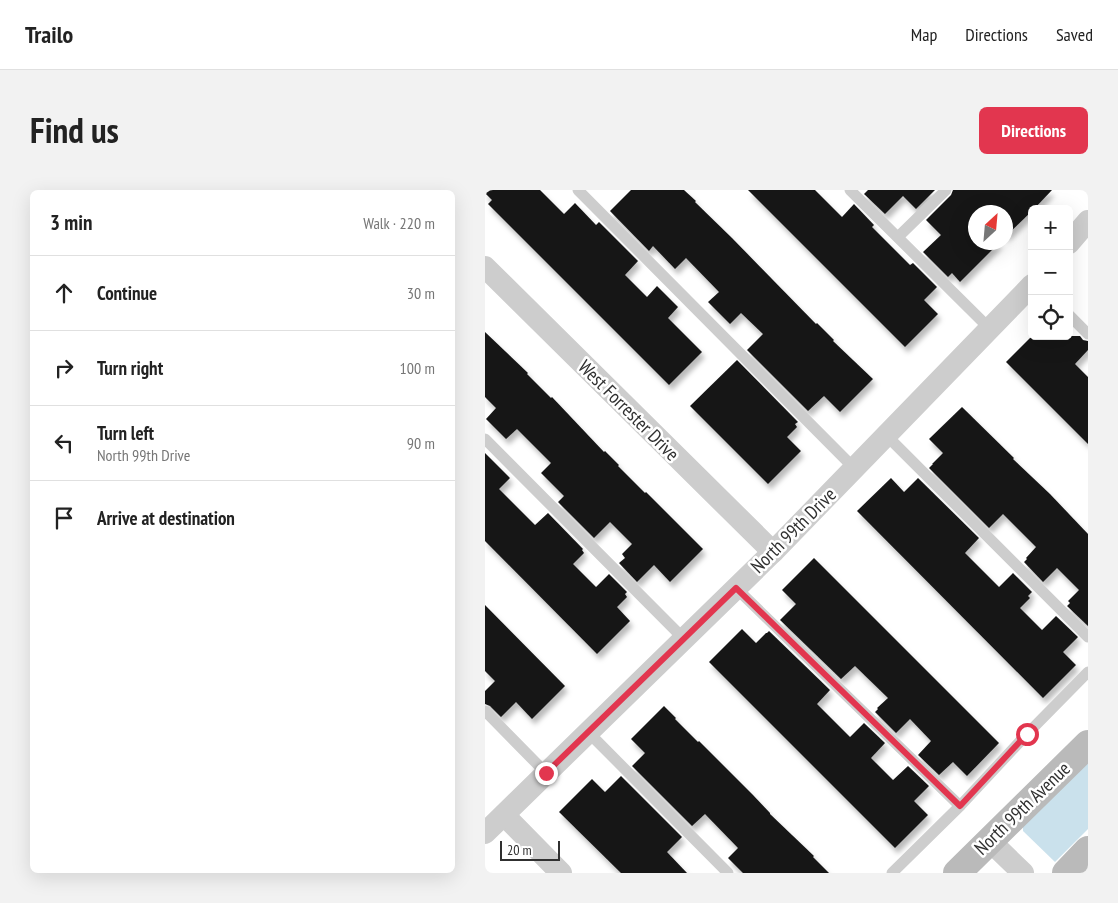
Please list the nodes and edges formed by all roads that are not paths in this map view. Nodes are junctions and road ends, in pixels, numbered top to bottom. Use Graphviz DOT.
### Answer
graph roads {
  1 [pos="578,190"];
  2 [pos="850,190"];
  3 [pos="946,190"];
  4 [pos="1088,221"];
  5 [pos="898,237"];
  6 [pos="1073,238"];
  7 [pos="485,267"];
  8 [pos="1028,289"];
  9 [pos="1073,319"];
  10 [pos="989,329"];
  11 [pos="1088,334"];
  12 [pos="886,435"];
  13 [pos="485,439"];
  14 [pos="855,468"];
  15 [pos="773,552"];
  16 [pos="736,588"];
  17 [pos="1088,637"];
  18 [pos="684,639"];
  19 [pos="1088,672"];
  20 [pos="485,711"];
  21 [pos="588,732"];
  22 [pos="1088,744"];
  23 [pos="546,773"];
  24 [pos="960,806"];
  25 [pos="504,815"];
  26 [pos="485,833"];
  27 [pos="989,840"];
  28 [pos="1088,850"];
  29 [pos="561,873"];
  30 [pos="728,873"];
  31 [pos="892,873"];
  32 [pos="957,873"];
  33 [pos="1023,873"];
  34 [pos="1067,873"];
  1 -- 14 [label="lane"];
  2 -- 5 [label="lane"];
  3 -- 5 [label="lane"];
  4 -- 6 [label="street"];
  5 -- 10 [label="lane"];
  7 -- 15 [label="street, West Forrester Drive"];
  8 -- 10 [label="street, North 99th Drive"];
  9 -- 11 [label="lane"];
  10 -- 12 [label="street, North 99th Drive"];
  12 -- 14 [label="street, North 99th Drive"];
  12 -- 17 [label="lane"];
  13 -- 18 [label="lane"];
  14 -- 15 [label="street, North 99th Drive"];
  15 -- 16 [label="street, North 99th Drive"];
  16 -- 18 [label="street, North 99th Drive"];
  16 -- 24 [label="lane"];
  18 -- 21 [label="street, North 99th Drive"];
  19 -- 24 [label="lane"];
  20 -- 23 [label="lane"];
  21 -- 23 [label="street, North 99th Drive"];
  21 -- 30 [label="lane"];
  22 -- 27 [label="main road, North 99th Avenue"];
  23 -- 25 [label="street, North 99th Drive"];
  24 -- 31 [label="lane"];
  25 -- 26 [label="street, North 99th Drive"];
  25 -- 29 [label="street"];
  27 -- 32 [label="main road, North 99th Avenue"];
  27 -- 33 [label="street"];
  28 -- 34 [label="main road"];
}
